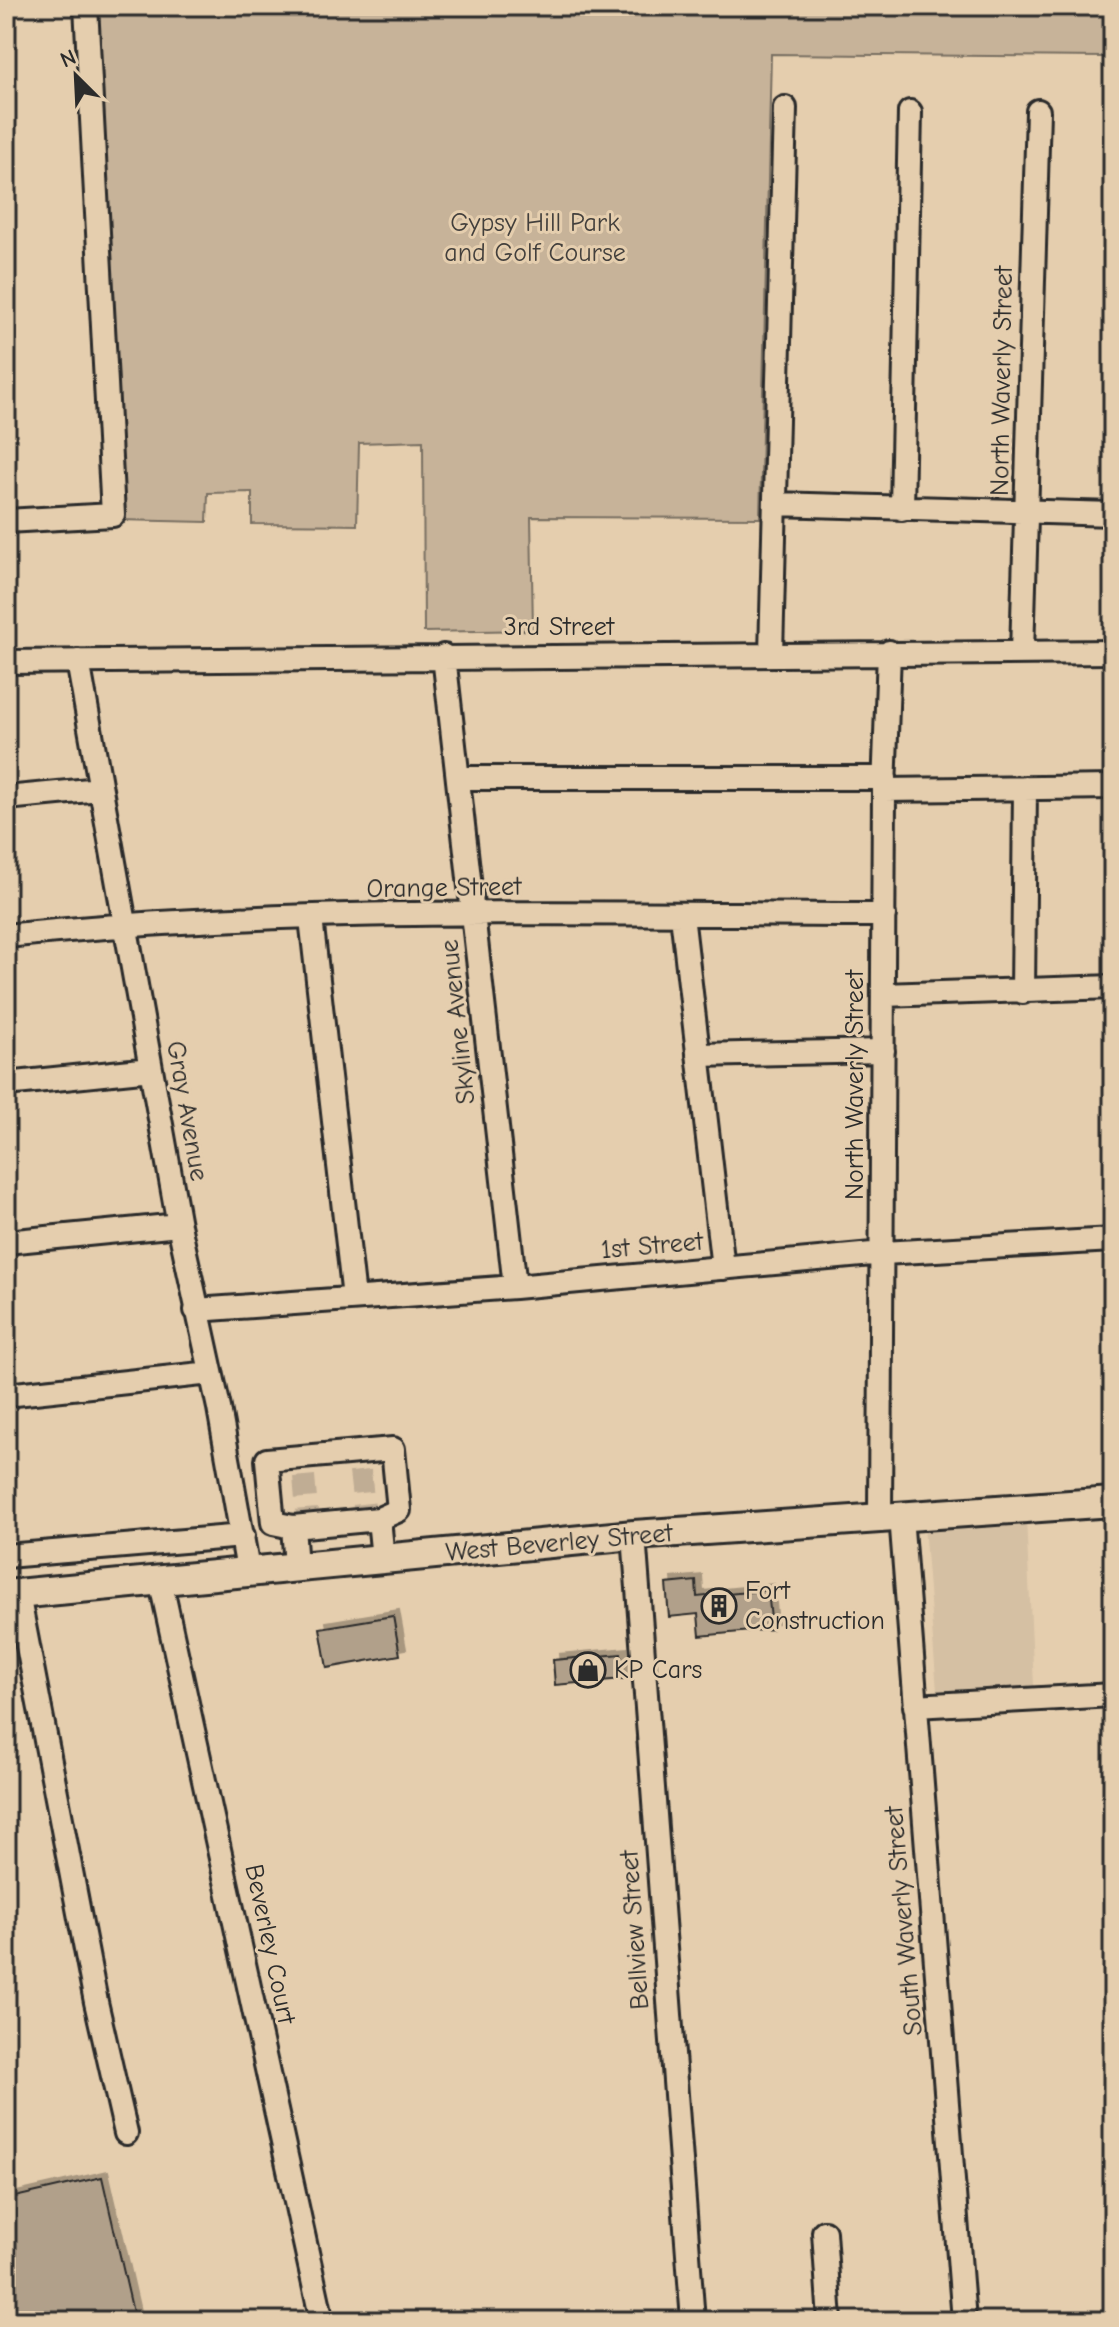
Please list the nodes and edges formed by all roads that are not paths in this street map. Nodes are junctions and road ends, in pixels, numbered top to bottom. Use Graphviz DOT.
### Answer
graph roads {
  1 [pos="86,6"];
  2 [pos="785,108"];
  3 [pos="1038,111"];
  4 [pos="910,112"];
  5 [pos="775,504"];
  6 [pos="902,509"];
  7 [pos="1027,512"];
  8 [pos="1113,514"];
  9 [pos="6,521"];
  10 [pos="889,652"];
  11 [pos="1113,652"];
  12 [pos="1022,653"];
  13 [pos="771,654"];
  14 [pos="444,656"];
  15 [pos="78,661"];
  16 [pos="6,662"];
  17 [pos="458,778"];
  18 [pos="884,784"];
  19 [pos="1113,787"];
  20 [pos="1025,788"];
  21 [pos="100,789"];
  22 [pos="6,798"];
  23 [pos="474,914"];
  24 [pos="682,915"];
  25 [pos="884,915"];
  26 [pos="311,918"];
  27 [pos="124,923"];
  28 [pos="6,936"];
  29 [pos="1113,987"];
  30 [pos="1023,992"];
  31 [pos="883,995"];
  32 [pos="883,1051"];
  33 [pos="698,1055"];
  34 [pos="151,1069"];
  35 [pos="6,1084"];
  36 [pos="179,1225"];
  37 [pos="1113,1240"];
  38 [pos="6,1242"];
  39 [pos="883,1253"];
  40 [pos="723,1268"];
  41 [pos="515,1287"];
  42 [pos="354,1298"];
  43 [pos="196,1310"];
  44 [pos="211,1373"];
  45 [pos="6,1395"];
  46 [pos="267,1460"];
  47 [pos="230,1464"];
  48 [pos="1113,1502"];
  49 [pos="370,1516"];
  50 [pos="890,1517"];
  51 [pos="303,1522"];
  52 [pos="634,1535"];
  53 [pos="243,1536"];
  54 [pos="6,1556"];
  55 [pos="383,1559"];
  56 [pos="296,1566"];
  57 [pos="248,1570"];
  58 [pos="160,1579"];
  59 [pos="12,1595"];
  60 [pos="1113,1695"];
  61 [pos="915,1706"];
  62 [pos="126,2133"];
  63 [pos="824,2232"];
  64 [pos="322,2321"];
  65 [pos="693,2321"];
  66 [pos="830,2321"];
  67 [pos="964,2321"];
  1 -- 9 [label="street"];
  2 -- 5 [label="street"];
  3 -- 7 [label="street, North Waverly Street"];
  4 -- 6 [label="street"];
  5 -- 6 [label="street"];
  5 -- 13 [label="street"];
  6 -- 7 [label="street"];
  7 -- 8 [label="street"];
  7 -- 12 [label="street, North Waverly Street"];
  10 -- 12 [label="street, 3rd Street"];
  10 -- 13 [label="street, 3rd Street"];
  10 -- 18 [label="street, North Waverly Street"];
  11 -- 12 [label="street, 3rd Street"];
  13 -- 14 [label="street, 3rd Street"];
  14 -- 15 [label="street, 3rd Street"];
  14 -- 17 [label="street, Skyline Avenue"];
  15 -- 16 [label="street, 3rd Street"];
  15 -- 21 [label="street, Gray Avenue"];
  17 -- 18 [label="street"];
  17 -- 23 [label="street, Skyline Avenue"];
  18 -- 20 [label="street"];
  18 -- 25 [label="street, North Waverly Street"];
  19 -- 20 [label="street"];
  20 -- 30 [label="street"];
  21 -- 22 [label="street"];
  21 -- 27 [label="street, Gray Avenue"];
  23 -- 24 [label="street, Orange Street"];
  23 -- 26 [label="street, Orange Street"];
  23 -- 41 [label="street, Skyline Avenue"];
  24 -- 25 [label="street, Orange Street"];
  24 -- 33 [label="street"];
  25 -- 31 [label="street, North Waverly Street"];
  26 -- 27 [label="street, Orange Street"];
  26 -- 42 [label="street"];
  27 -- 28 [label="street, Orange Street"];
  27 -- 34 [label="street, Gray Avenue"];
  29 -- 30 [label="street"];
  30 -- 31 [label="street"];
  31 -- 32 [label="street, North Waverly Street"];
  32 -- 33 [label="street"];
  32 -- 39 [label="street, North Waverly Street"];
  33 -- 40 [label="street"];
  34 -- 35 [label="street"];
  34 -- 36 [label="street, Gray Avenue"];
  36 -- 38 [label="street"];
  36 -- 43 [label="street, Gray Avenue"];
  37 -- 39 [label="street, 1st Street"];
  39 -- 40 [label="street, 1st Street"];
  39 -- 50 [label="street, North Waverly Street"];
  40 -- 41 [label="street, 1st Street"];
  41 -- 42 [label="street, 1st Street"];
  42 -- 43 [label="street, 1st Street"];
  43 -- 44 [label="street, Gray Avenue"];
  44 -- 45 [label="street"];
  44 -- 47 [label="street, Gray Avenue"];
  46 -- 47 [label="street"];
  46 -- 49 [label="street"];
  46 -- 51 [label="street"];
  47 -- 53 [label="street, Gray Avenue"];
  48 -- 50 [label="main road, West Beverley Street"];
  49 -- 51 [label="street"];
  49 -- 55 [label="street"];
  50 -- 52 [label="main road, West Beverley Street"];
  50 -- 61 [label="street, South Waverly Street"];
  51 -- 56 [label="street"];
  52 -- 55 [label="main road, West Beverley Street"];
  52 -- 65 [label="street, Bellview Street"];
  53 -- 54 [label="street"];
  53 -- 57 [label="street, Gray Avenue"];
  55 -- 56 [label="main road, West Beverley Street"];
  56 -- 57 [label="main road, West Beverley Street"];
  57 -- 58 [label="main road, West Beverley Street"];
  58 -- 59 [label="main road, West Beverley Street"];
  58 -- 64 [label="street, Beverley Court"];
  59 -- 62 [label="street"];
  60 -- 61 [label="street"];
  61 -- 67 [label="street, South Waverly Street"];
  63 -- 66 [label="street"];
}
